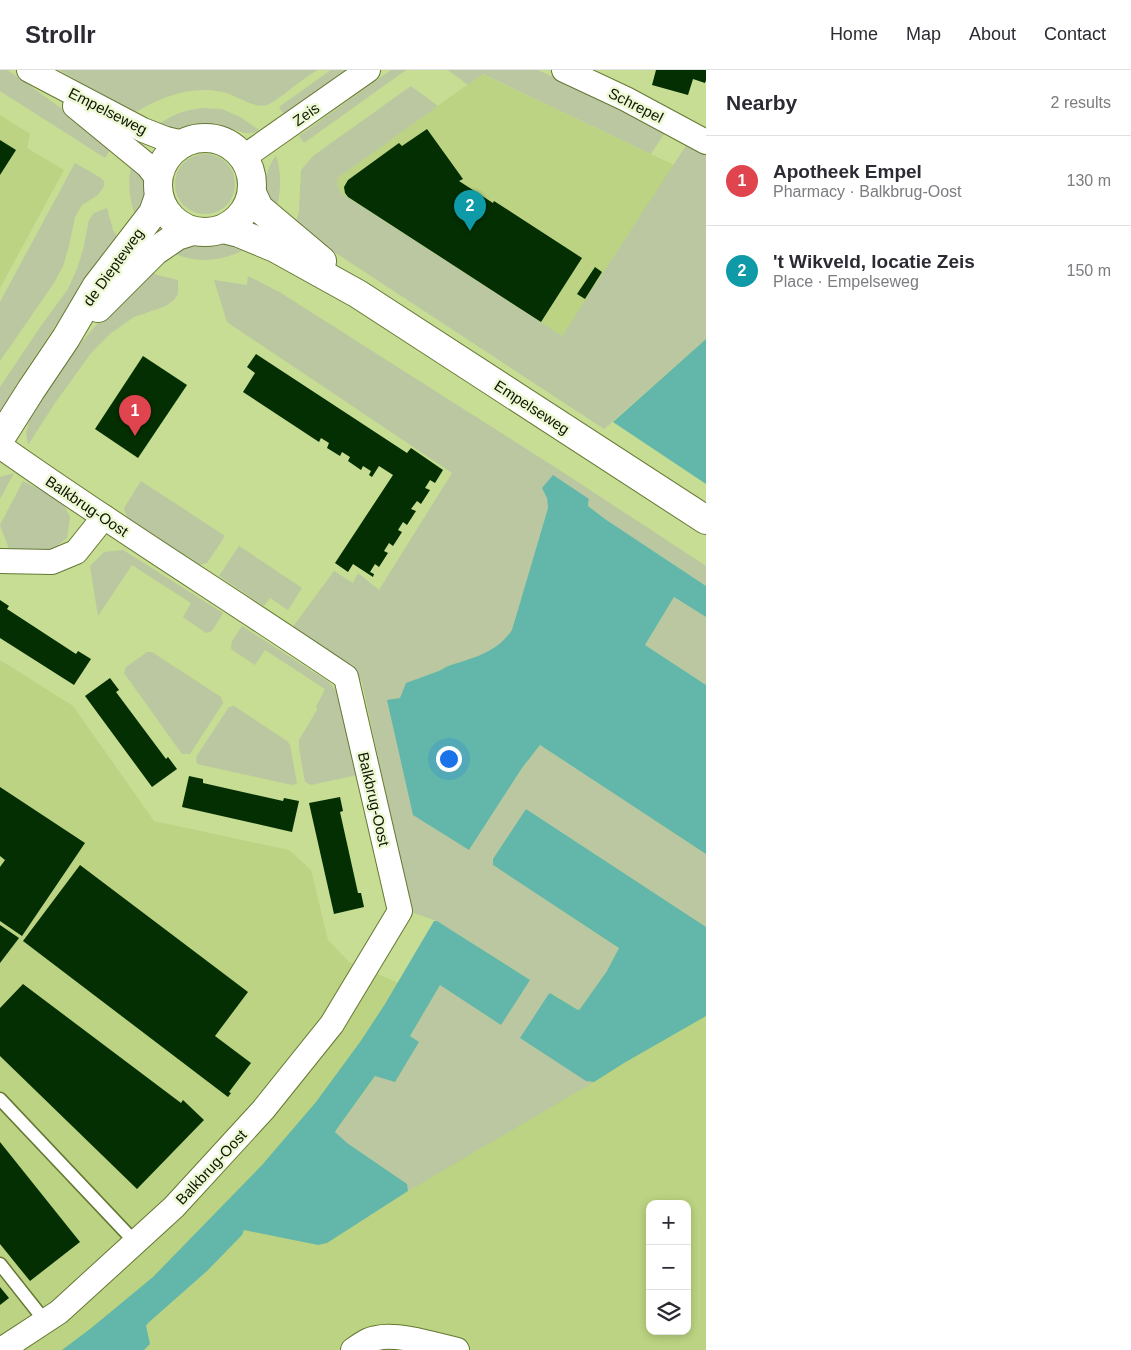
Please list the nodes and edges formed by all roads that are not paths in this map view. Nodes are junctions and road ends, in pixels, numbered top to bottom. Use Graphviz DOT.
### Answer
graph roads {
  1 [pos="368,70"];
  2 [pos="564,70"];
  3 [pos="32,72"];
  4 [pos="706,142"];
  5 [pos="183,143"];
  6 [pos="244,157"];
  7 [pos="158,188"];
  8 [pos="252,194"];
  9 [pos="223,229"];
  10 [pos="193,231"];
  11 [pos="358,294"];
  12 [pos="66,338"];
  13 [pos="0,440"];
  14 [pos="0,446"];
  15 [pos="104,517"];
  16 [pos="706,520"];
  17 [pos="0,561"];
  18 [pos="0,1099"];
  19 [pos="135,1242"];
  20 [pos="0,1264"];
  21 [pos="45,1321"];
  22 [pos="1,1350"];
  23 [pos="352,1350"];
  24 [pos="457,1350"];
  1 -- 6 [label="street, Zeis"];
  2 -- 4 [label="street, Schrepel"];
  3 -- 5 [label="street, Empelseweg"];
  3 -- 7 [label="street, Empelseweg"];
  5 -- 6 [label="street"];
  5 -- 7 [label="street"];
  6 -- 8 [label="street"];
  7 -- 10 [label="street"];
  7 -- 12 [label="street, de Diepteweg"];
  8 -- 9 [label="street"];
  8 -- 11 [label="street, Empelseweg"];
  9 -- 10 [label="street"];
  9 -- 11 [label="street, Empelseweg"];
  10 -- 12 [label="street, de Diepteweg"];
  11 -- 16 [label="street, Empelseweg"];
  12 -- 13 [label="street, de Diepteweg"];
  14 -- 15 [label="street, Balkbrug-Oost"];
  15 -- 17 [label="street"];
  15 -- 19 [label="street, Balkbrug-Oost"];
  18 -- 19 [label="lane"];
  19 -- 21 [label="street, Balkbrug-Oost"];
  20 -- 21 [label="lane"];
  21 -- 22 [label="street, Balkbrug-Oost"];
  23 -- 24 [label="street"];
}
